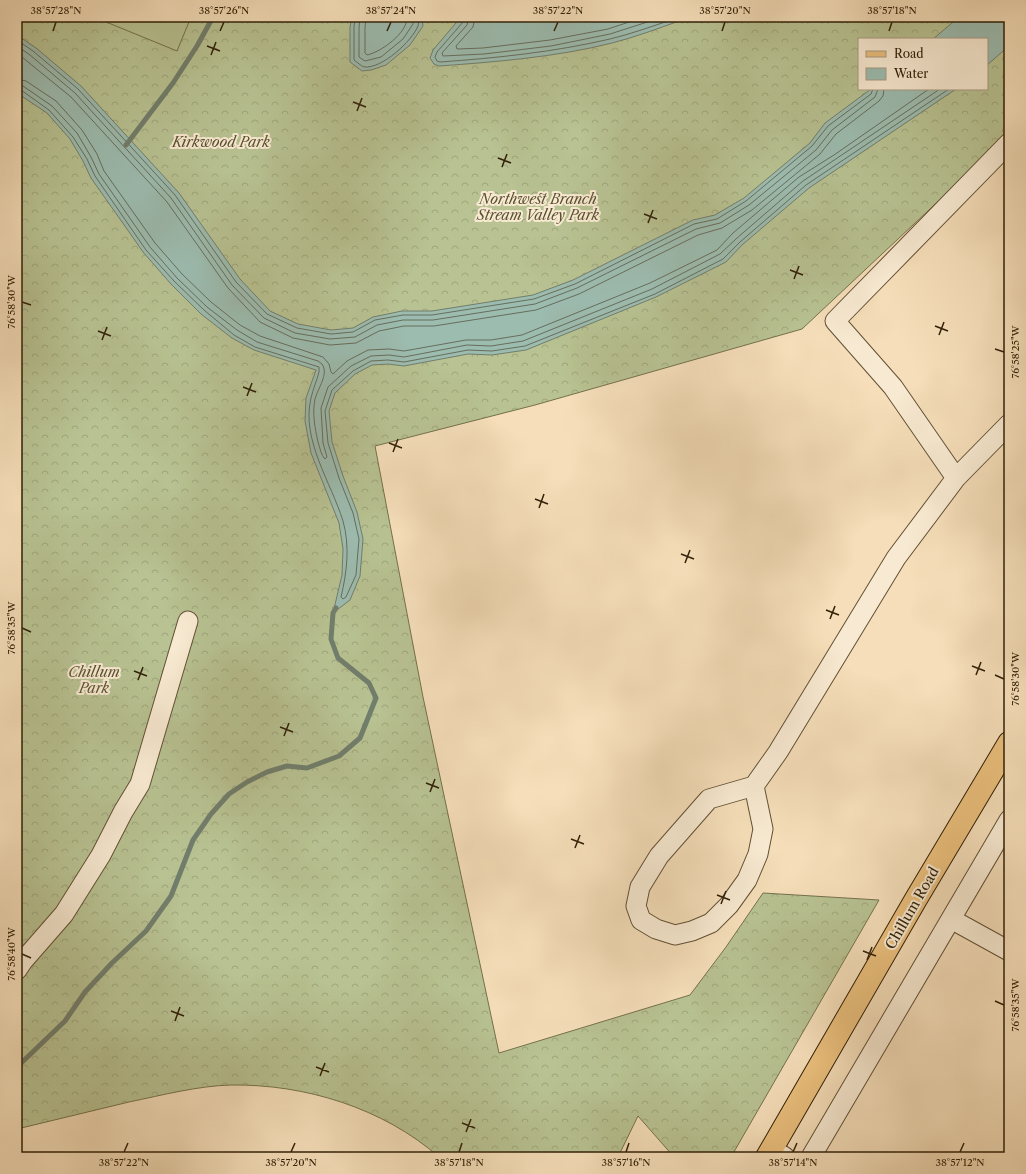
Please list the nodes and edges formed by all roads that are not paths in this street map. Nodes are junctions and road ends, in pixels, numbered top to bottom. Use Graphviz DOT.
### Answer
graph roads {
  1 [pos="1009,143"];
  2 [pos="1009,424"];
  3 [pos="956,478"];
  4 [pos="188,621"];
  5 [pos="1009,743"];
  6 [pos="754,786"];
  7 [pos="1009,820"];
  8 [pos="951,919"];
  9 [pos="1009,951"];
  10 [pos="17,970"];
  11 [pos="775,1154"];
  12 [pos="811,1157"];
  1 -- 3 [label="street"];
  2 -- 3 [label="street"];
  3 -- 6 [label="street"];
  4 -- 10 [label="street"];
  5 -- 11 [label="main road, Chillum Road"];
  6 -- 6 [label="street"];
  7 -- 8 [label="street"];
  8 -- 9 [label="street"];
  8 -- 12 [label="street"];
}
